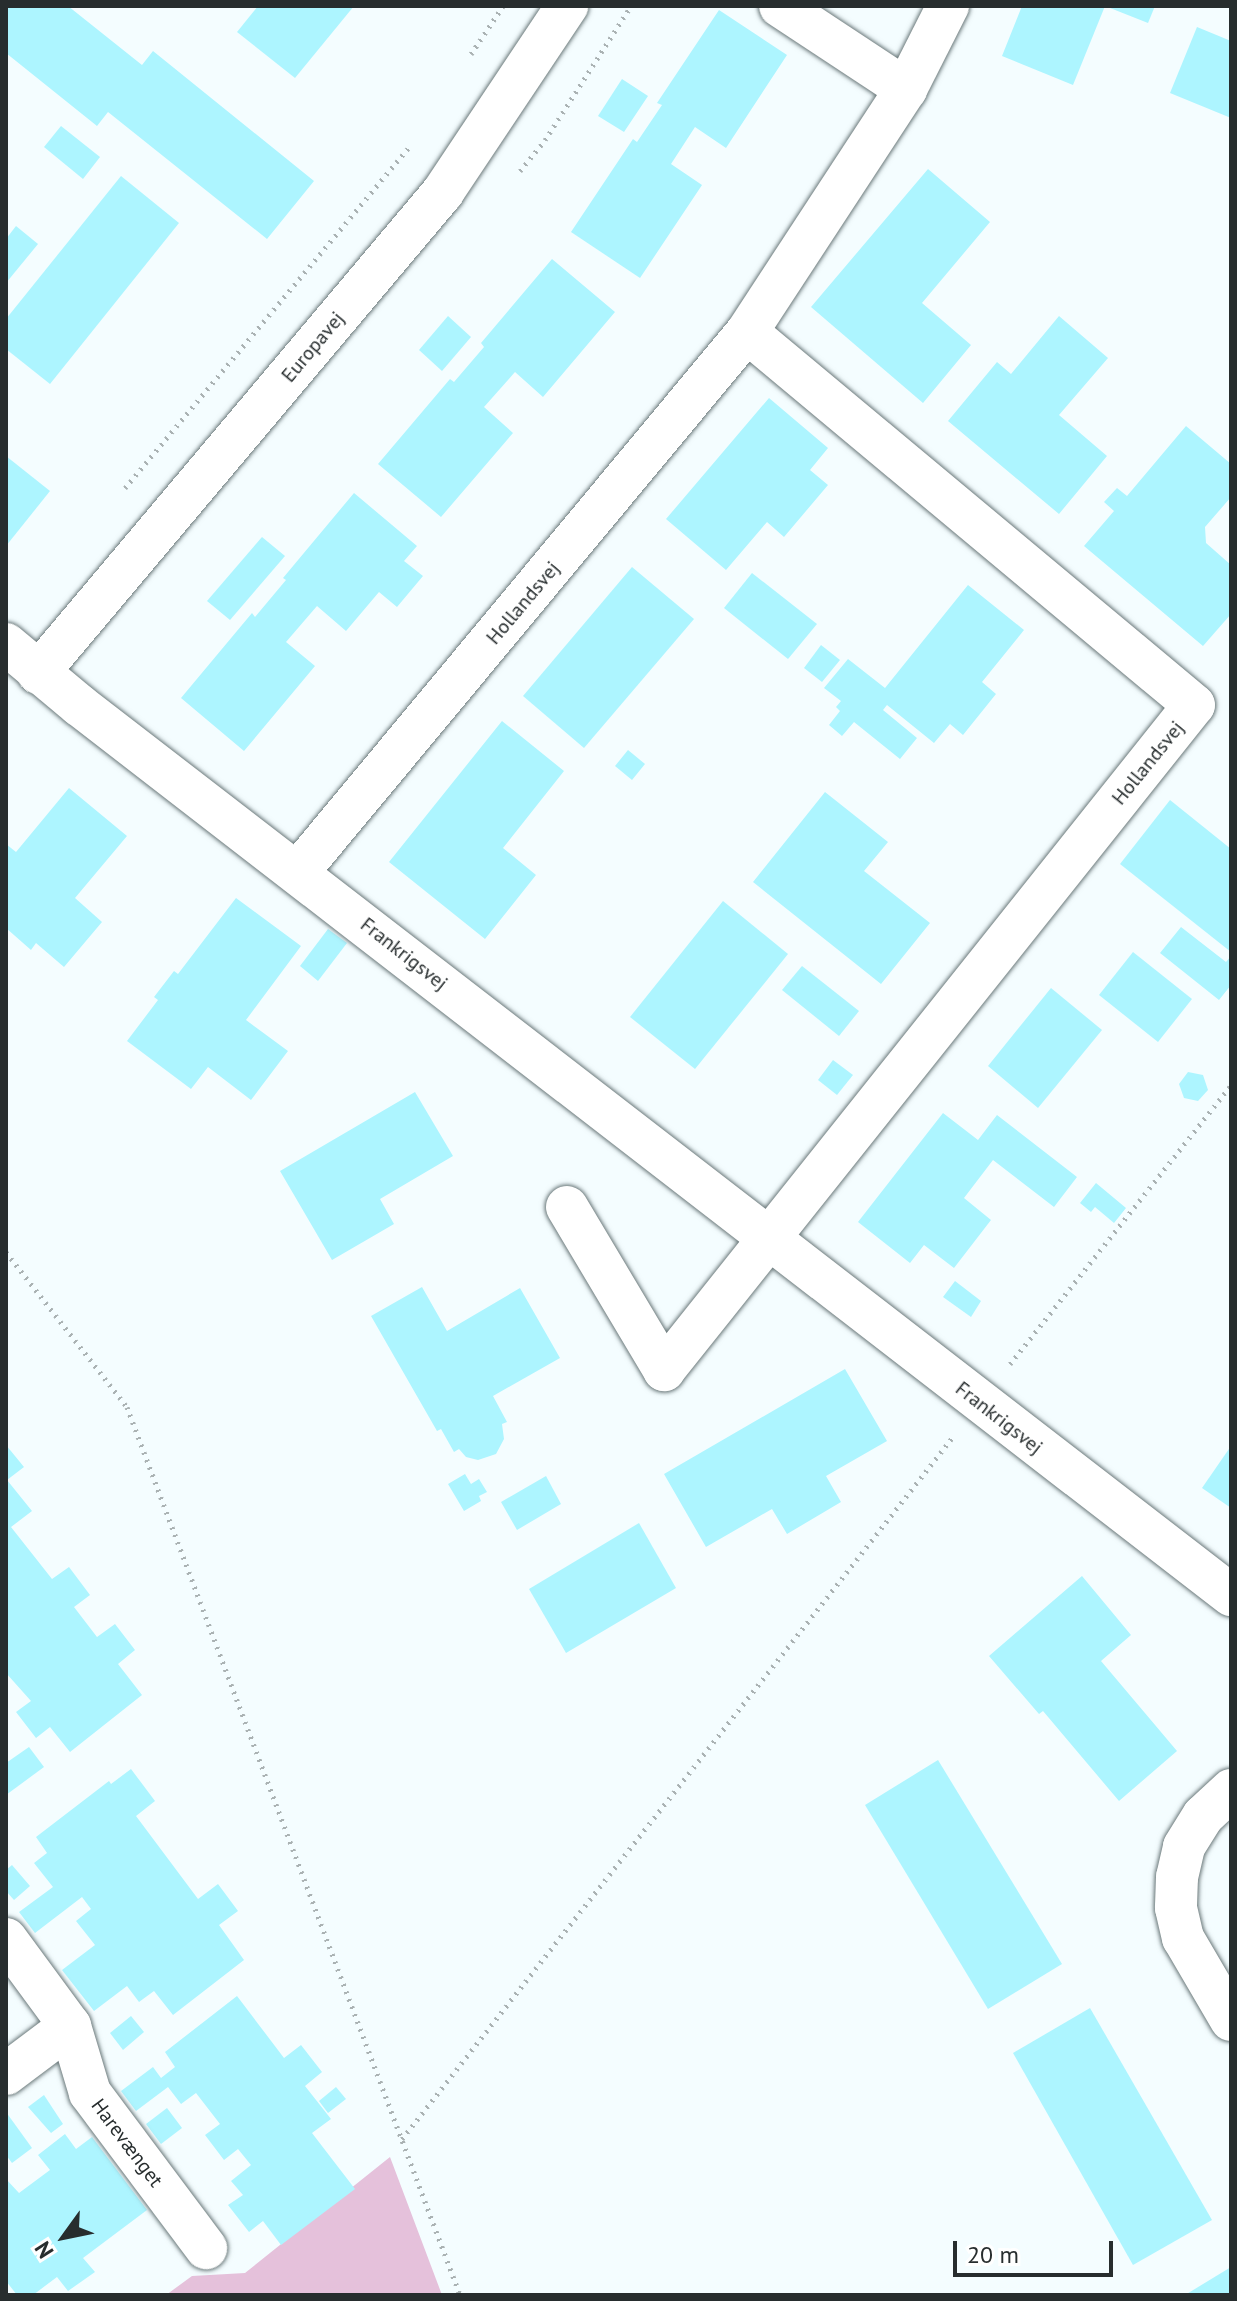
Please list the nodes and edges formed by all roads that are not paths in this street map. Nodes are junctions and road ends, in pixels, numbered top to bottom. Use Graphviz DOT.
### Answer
graph roads {
  1 [pos="567,6"];
  2 [pos="780,6"];
  3 [pos="948,6"];
  4 [pos="906,89"];
  5 [pos="747,332"];
  6 [pos="6,644"];
  7 [pos="38,673"];
  8 [pos="298,872"];
  9 [pos="567,1207"];
  10 [pos="768,1239"];
  11 [pos="1231,1595"];
  12 [pos="1231,1790"];
  13 [pos="6,1939"];
  14 [pos="1231,2020"];
  15 [pos="70,2026"];
  16 [pos="6,2074"];
  17 [pos="206,2248"];
  1 -- 7 [label="street, Europavej"];
  2 -- 4 [label="street"];
  3 -- 4 [label="street, Hollandsvej"];
  4 -- 5 [label="street, Hollandsvej"];
  5 -- 8 [label="street, Hollandsvej"];
  5 -- 10 [label="street, Hollandsvej"];
  6 -- 7 [label="street, Frankrigsvej"];
  7 -- 8 [label="street, Frankrigsvej"];
  8 -- 10 [label="street, Frankrigsvej"];
  9 -- 10 [label="street"];
  10 -- 11 [label="street, Frankrigsvej"];
  12 -- 14 [label="street"];
  13 -- 15 [label="street, Harevænget"];
  15 -- 16 [label="street"];
  15 -- 17 [label="street, Harevænget"];
}
